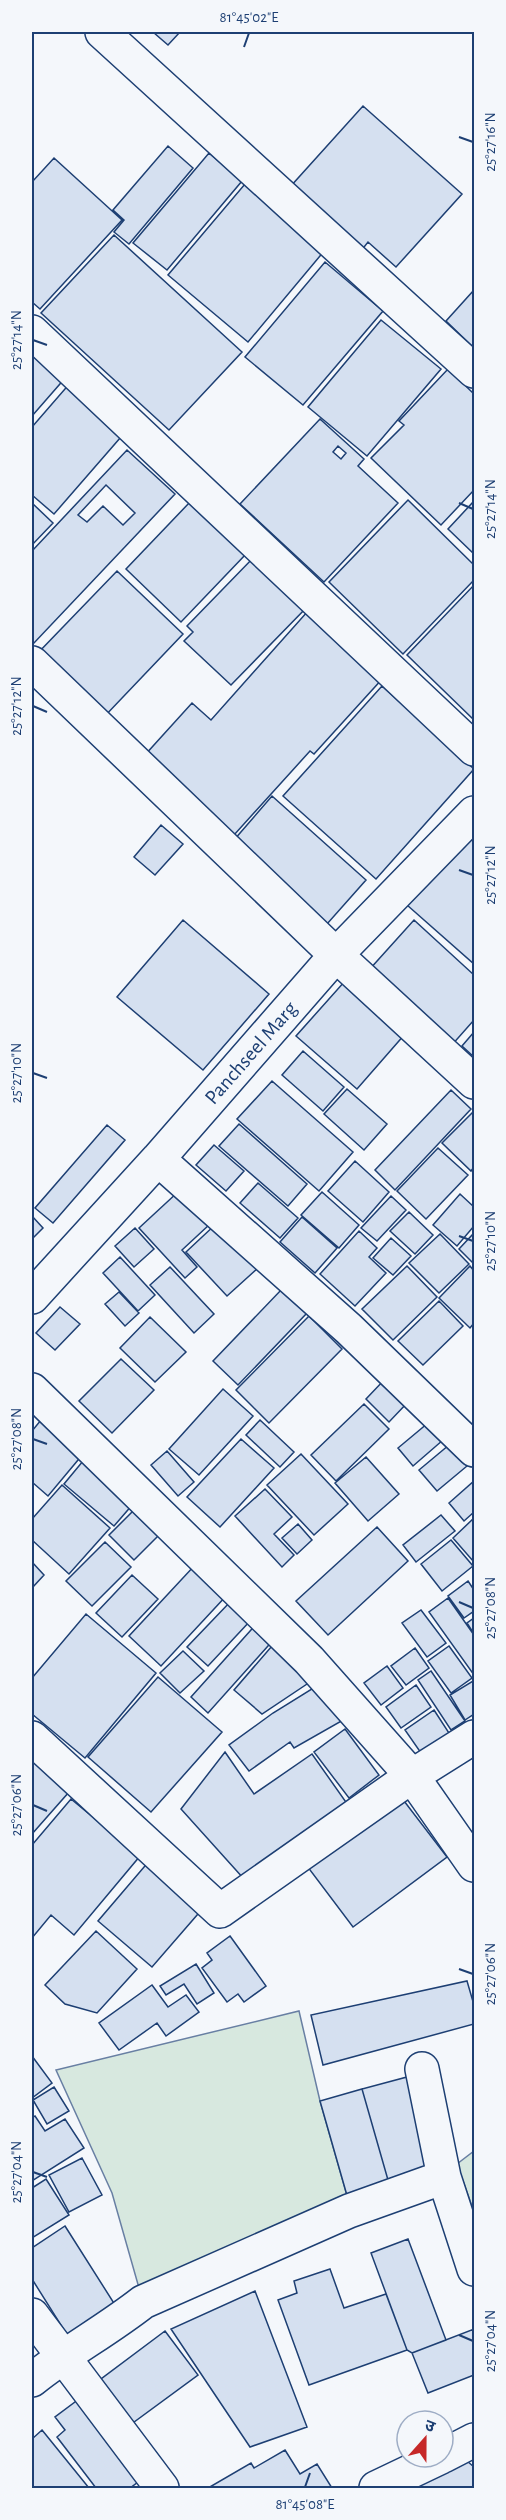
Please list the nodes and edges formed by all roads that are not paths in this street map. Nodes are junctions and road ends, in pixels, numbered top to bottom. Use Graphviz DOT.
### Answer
graph roads {
  1 [pos="102,32"];
  2 [pos="32,332"];
  3 [pos="474,371"];
  4 [pos="32,663"];
  5 [pos="474,749"];
  6 [pos="474,813"];
  7 [pos="336,955"];
  8 [pos="474,1082"];
  9 [pos="158,1159"];
  10 [pos="32,1297"];
  11 [pos="32,1390"];
  12 [pos="474,1450"];
  13 [pos="474,1737"];
  14 [pos="32,1738"];
  15 [pos="412,1776"];
  16 [pos="474,1865"];
  17 [pos="422,2069"];
  18 [pos="444,2176"];
  19 [pos="474,2269"];
  20 [pos="32,2315"];
  21 [pos="60,2356"];
  22 [pos="32,2380"];
  23 [pos="474,2440"];
  24 [pos="455,2450"];
  25 [pos="415,2469"];
  26 [pos="162,2488"];
  27 [pos="376,2488"];
  1 -- 3 [label="street"];
  2 -- 5 [label="street"];
  4 -- 7 [label="street"];
  6 -- 7 [label="street, Panchseel Marg"];
  7 -- 8 [label="street"];
  7 -- 9 [label="street, Panchseel Marg"];
  9 -- 10 [label="street, Panchseel Marg"];
  9 -- 12 [label="street"];
  11 -- 15 [label="street"];
  13 -- 15 [label="street"];
  14 -- 15 [label="street"];
  15 -- 16 [label="street"];
  17 -- 18 [label="street"];
  18 -- 19 [label="street"];
  18 -- 21 [label="street"];
  20 -- 21 [label="street"];
  21 -- 22 [label="street"];
  21 -- 26 [label="street"];
  23 -- 24 [label="street"];
  25 -- 27 [label="street"];
}
